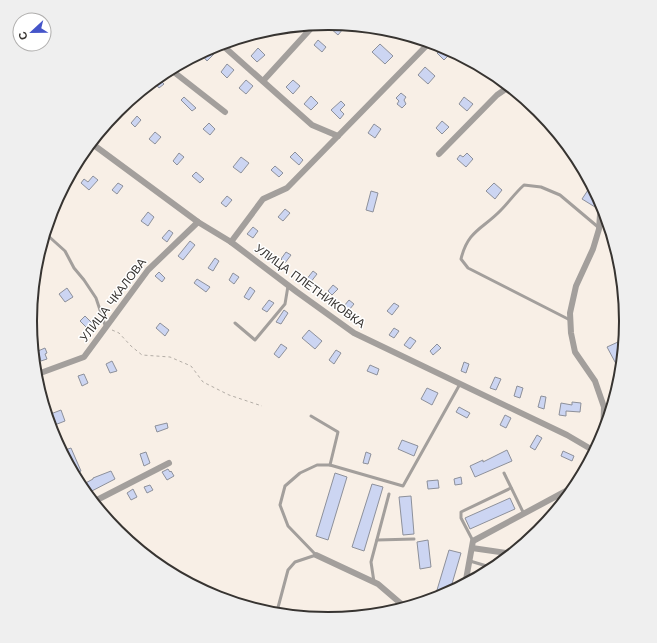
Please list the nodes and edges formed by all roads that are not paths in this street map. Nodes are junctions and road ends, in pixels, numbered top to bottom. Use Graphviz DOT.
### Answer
graph roads {
  1 [pos="309,31"];
  2 [pos="426,46"];
  3 [pos="226,48"];
  4 [pos="176,74"];
  5 [pos="263,81"];
  6 [pos="505,89"];
  7 [pos="225,112"];
  8 [pos="338,136"];
  9 [pos="95,146"];
  10 [pos="439,154"];
  11 [pos="600,215"];
  12 [pos="198,222"];
  13 [pos="599,229"];
  14 [pos="49,237"];
  15 [pos="231,242"];
  16 [pos="288,286"];
  17 [pos="570,320"];
  18 [pos="235,323"];
  19 [pos="106,328"];
  20 [pos="42,372"];
  21 [pos="460,384"];
  22 [pos="311,416"];
  23 [pos="603,420"];
  24 [pos="591,449"];
  25 [pos="169,463"];
  26 [pos="330,465"];
  27 [pos="504,473"];
  28 [pos="511,488"];
  29 [pos="565,492"];
  30 [pos="389,494"];
  31 [pos="97,499"];
  32 [pos="524,514"];
  33 [pos="414,539"];
  34 [pos="377,540"];
  35 [pos="473,545"];
  36 [pos="507,553"];
  37 [pos="316,555"];
  38 [pos="470,561"];
  39 [pos="487,566"];
  40 [pos="467,578"];
  41 [pos="374,582"];
  42 [pos="401,604"];
  43 [pos="278,608"];
  1 -- 5 [label="street"];
  2 -- 8 [label="street"];
  3 -- 5 [label="street"];
  4 -- 7 [label="street"];
  5 -- 8 [label="street"];
  6 -- 10 [label="street"];
  8 -- 15 [label="street"];
  9 -- 12 [label="street, УЛИЦА ПЛЕТНИКОВКА"];
  11 -- 13 [label="street"];
  12 -- 15 [label="street, УЛИЦА ПЛЕТНИКОВКА"];
  12 -- 19 [label="street, УЛИЦА ЧКАЛОВА"];
  13 -- 17 [label="street"];
  13 -- 17 [label="lane"];
  14 -- 19 [label="lane"];
  15 -- 16 [label="street, УЛИЦА ПЛЕТНИКОВКА"];
  16 -- 18 [label="lane"];
  16 -- 21 [label="street, УЛИЦА ПЛЕТНИКОВКА"];
  17 -- 23 [label="street"];
  19 -- 20 [label="street, УЛИЦА ЧКАЛОВА"];
  21 -- 24 [label="street, УЛИЦА ПЛЕТНИКОВКА"];
  21 -- 26 [label="lane"];
  22 -- 26 [label="lane"];
  25 -- 31 [label="street"];
  26 -- 37 [label="lane"];
  27 -- 28 [label="lane"];
  28 -- 32 [label="lane"];
  28 -- 35 [label="lane"];
  29 -- 32 [label="street"];
  30 -- 34 [label="lane"];
  32 -- 35 [label="street"];
  33 -- 34 [label="lane"];
  34 -- 41 [label="lane"];
  35 -- 36 [label="street"];
  35 -- 38 [label="street"];
  37 -- 41 [label="street"];
  37 -- 43 [label="lane"];
  38 -- 39 [label="lane"];
  38 -- 40 [label="street"];
  41 -- 42 [label="street"];
}
